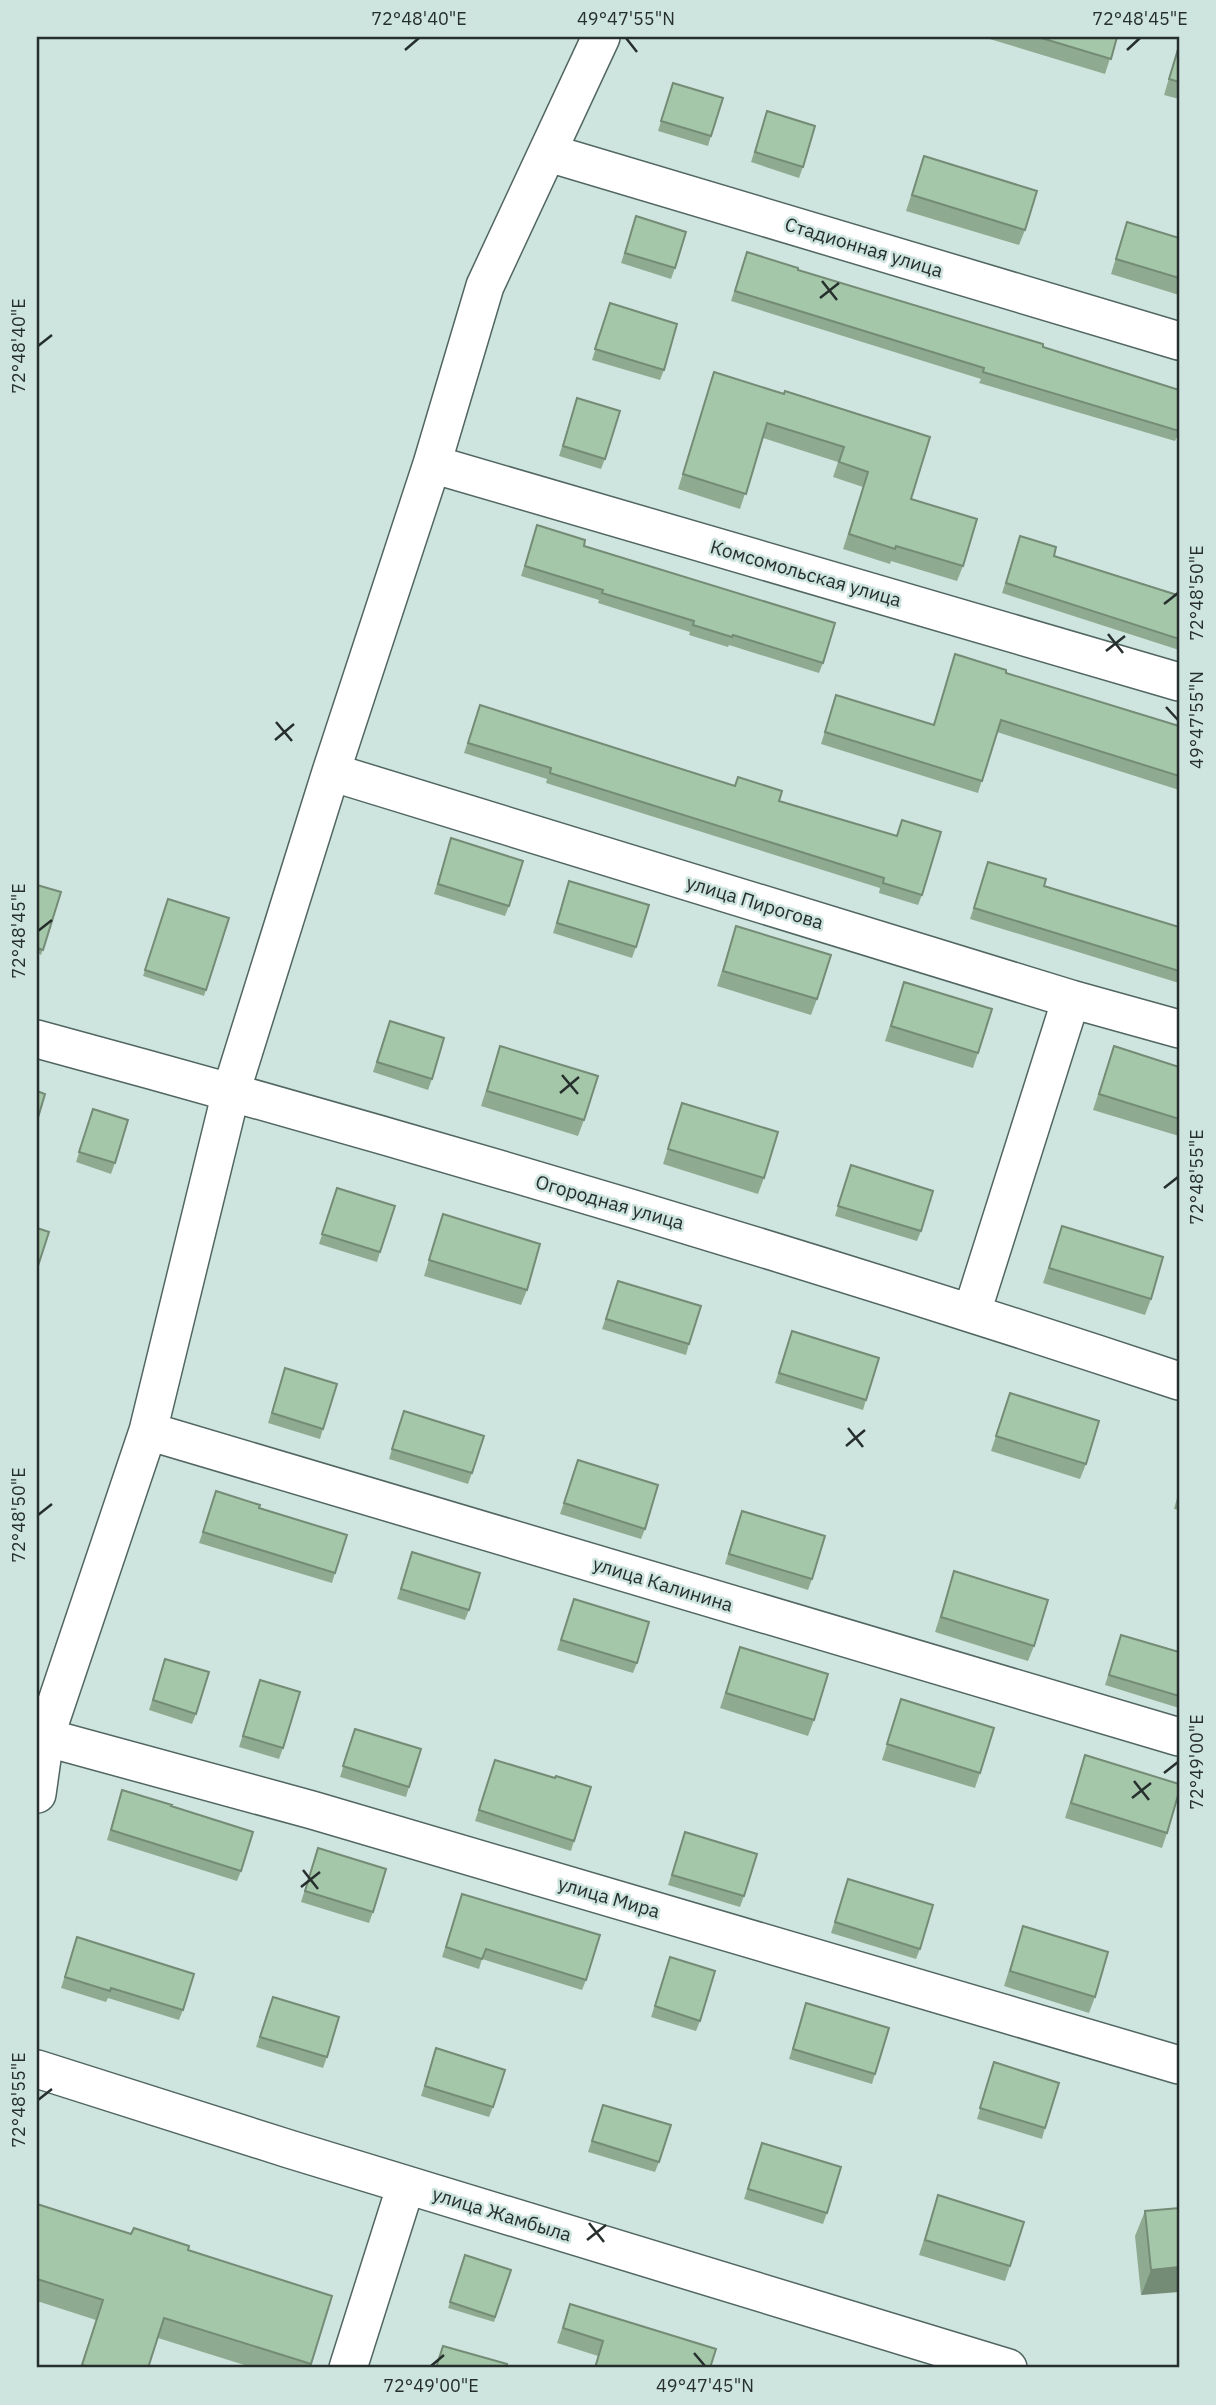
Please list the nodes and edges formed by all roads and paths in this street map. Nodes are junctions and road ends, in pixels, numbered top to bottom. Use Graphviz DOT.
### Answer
graph roads {
  1 [pos="601,37"];
  2 [pos="549,153"];
  3 [pos="1179,341"];
  4 [pos="432,464"];
  5 [pos="1179,682"];
  6 [pos="331,772"];
  7 [pos="1071,999"];
  8 [pos="1179,1029"];
  9 [pos="37,1039"];
  10 [pos="231,1092"];
  11 [pos="972,1312"];
  12 [pos="1179,1381"];
  13 [pos="148,1431"];
  14 [pos="41,1736"];
  15 [pos="1179,1737"];
  16 [pos="37,1794"];
  17 [pos="1179,2064"];
  18 [pos="37,2069"];
  19 [pos="406,2185"];
  20 [pos="348,2368"];
  21 [pos="1009,2368"];
  1 -- 2 [label="street"];
  2 -- 3 [label="street, Стадионная улица"];
  2 -- 4 [label="street"];
  4 -- 5 [label="street, Комсомольская улица"];
  4 -- 6 [label="street"];
  6 -- 7 [label="street, улица Пирогова"];
  6 -- 10 [label="street"];
  7 -- 8 [label="street, улица Пирогова"];
  7 -- 11 [label="street"];
  9 -- 10 [label="street, Огородная улица"];
  10 -- 11 [label="street, Огородная улица"];
  10 -- 13 [label="street"];
  11 -- 12 [label="street, Огородная улица"];
  13 -- 14 [label="street"];
  13 -- 15 [label="street, улица Калинина"];
  14 -- 16 [label="street"];
  14 -- 17 [label="street, улица Мира"];
  18 -- 19 [label="street, улица Жамбыла"];
  19 -- 20 [label="street"];
  19 -- 21 [label="street, улица Жамбыла"];
}
